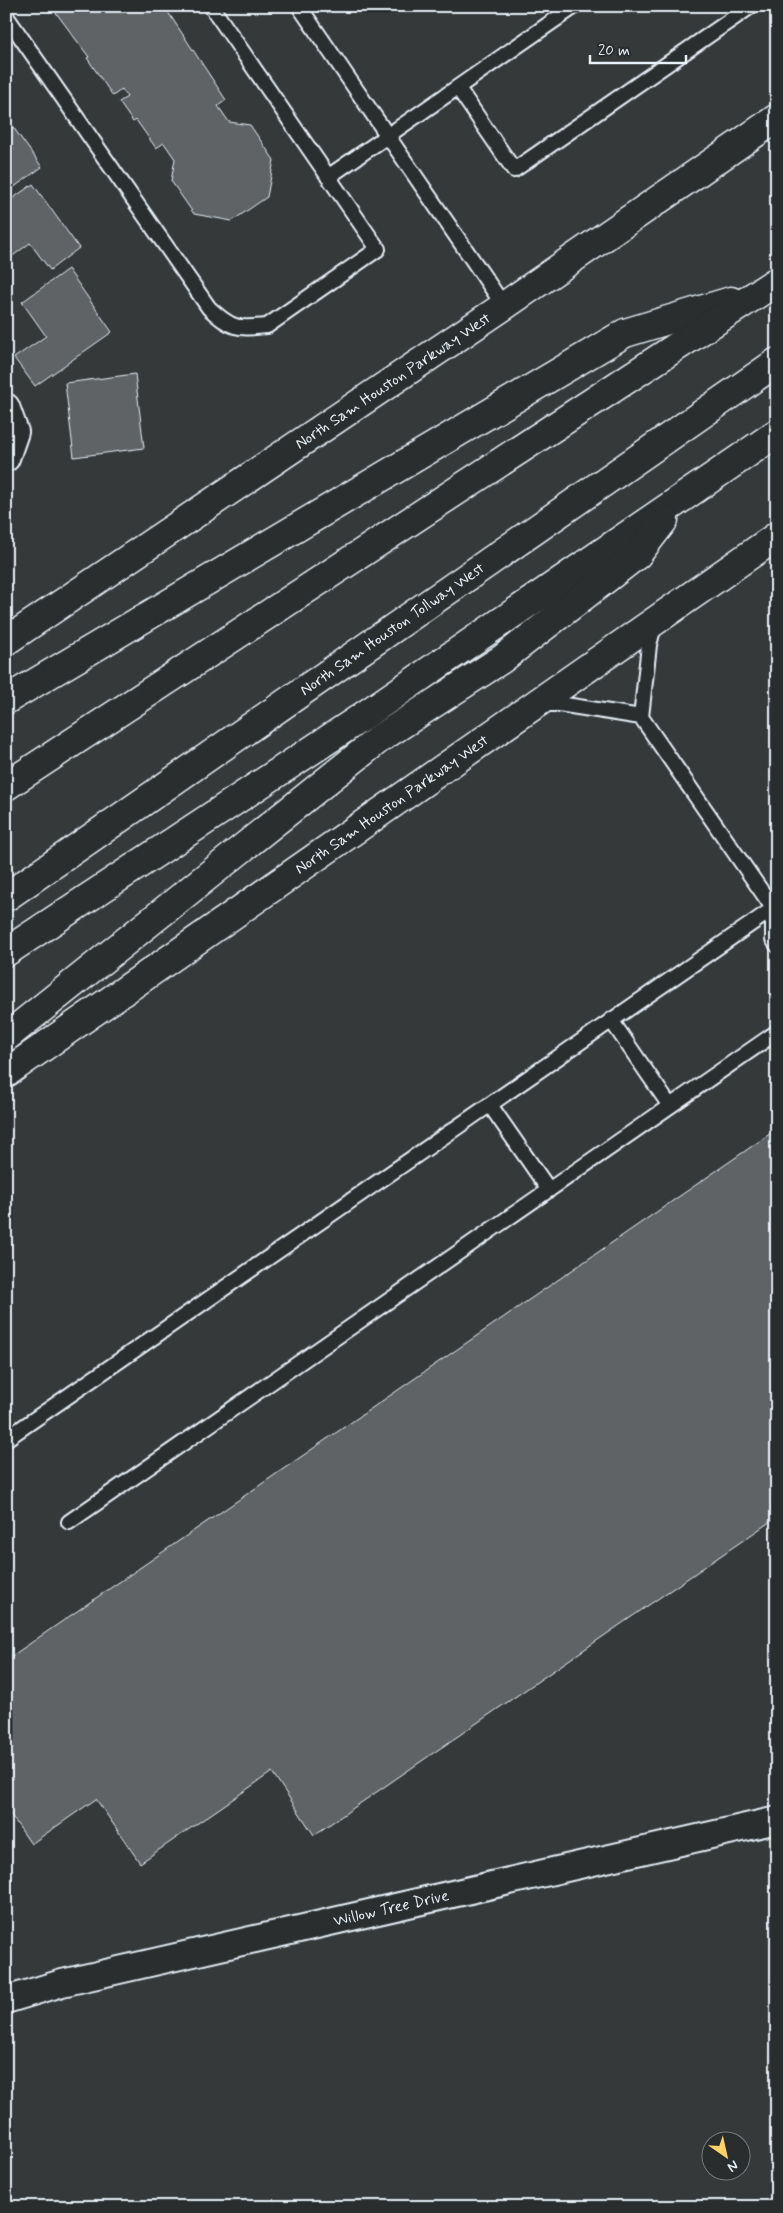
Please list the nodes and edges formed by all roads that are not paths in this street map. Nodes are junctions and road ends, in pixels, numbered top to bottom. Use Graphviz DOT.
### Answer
graph roads {
  1 [pos="211,6"];
  2 [pos="299,6"];
  3 [pos="575,6"];
  4 [pos="751,6"];
  5 [pos="6,16"];
  6 [pos="458,88"];
  7 [pos="777,118"];
  8 [pos="388,136"];
  9 [pos="328,177"];
  10 [pos="768,287"];
  11 [pos="504,306"];
  12 [pos="777,362"];
  13 [pos="6,407"];
  14 [pos="777,433"];
  15 [pos="6,458"];
  16 [pos="682,498"];
  17 [pos="777,536"];
  18 [pos="656,620"];
  19 [pos="6,641"];
  20 [pos="6,700"];
  21 [pos="536,704"];
  22 [pos="640,717"];
  23 [pos="6,786"];
  24 [pos="6,897"];
  25 [pos="775,907"];
  26 [pos="777,945"];
  27 [pos="6,952"];
  28 [pos="611,1020"];
  29 [pos="777,1032"];
  30 [pos="6,1037"];
  31 [pos="6,1073"];
  32 [pos="490,1105"];
  33 [pos="670,1106"];
  34 [pos="549,1190"];
  35 [pos="6,1439"];
  36 [pos="69,1522"];
  37 [pos="777,1820"];
  38 [pos="6,2000"];
  1 -- 9 [label="lane"];
  2 -- 8 [label="lane"];
  3 -- 6 [label="lane"];
  4 -- 6 [label="lane"];
  5 -- 9 [label="lane"];
  6 -- 8 [label="lane"];
  7 -- 11 [label="main road, North Sam Houston Parkway West"];
  8 -- 9 [label="lane"];
  8 -- 11 [label="lane"];
  10 -- 20 [label="main road"];
  10 -- 23 [label="main road"];
  11 -- 19 [label="main road, North Sam Houston Parkway West"];
  12 -- 24 [label="main road, North Sam Houston Tollway West"];
  13 -- 15 [label="street"];
  14 -- 16 [label="main road"];
  16 -- 27 [label="main road"];
  16 -- 30 [label="main road"];
  17 -- 18 [label="main road, North Sam Houston Parkway West"];
  18 -- 21 [label="main road, North Sam Houston Parkway West"];
  18 -- 22 [label="lane"];
  21 -- 22 [label="lane"];
  21 -- 31 [label="main road, North Sam Houston Parkway West"];
  22 -- 25 [label="lane"];
  25 -- 26 [label="lane"];
  25 -- 28 [label="lane"];
  28 -- 32 [label="lane"];
  28 -- 33 [label="lane"];
  29 -- 33 [label="lane"];
  32 -- 34 [label="lane"];
  32 -- 35 [label="lane"];
  33 -- 34 [label="lane"];
  34 -- 36 [label="lane"];
  37 -- 38 [label="street, Willow Tree Drive"];
}
